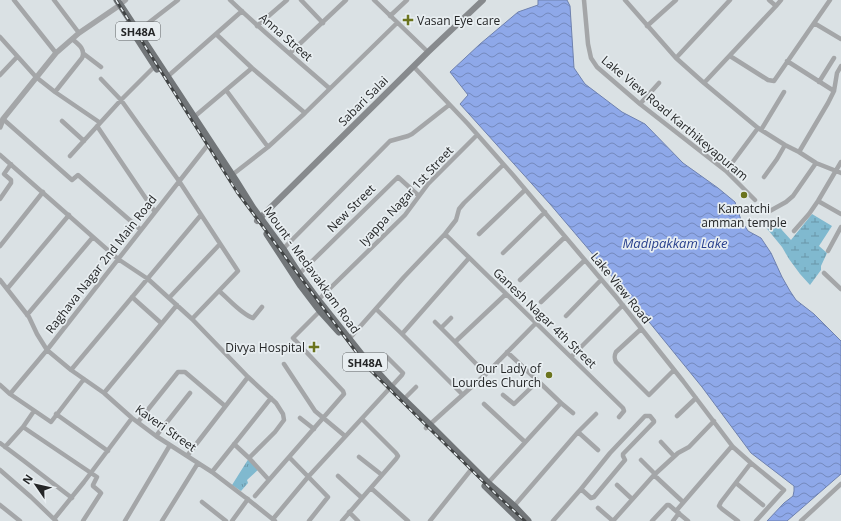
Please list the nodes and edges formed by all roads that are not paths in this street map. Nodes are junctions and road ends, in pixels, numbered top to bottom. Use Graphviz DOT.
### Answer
graph roads {
  1 [pos="14,0"];
  2 [pos="54,0"];
  3 [pos="113,0"];
  4 [pos="178,0"];
  5 [pos="230,0"];
  6 [pos="287,0"];
  7 [pos="301,0"];
  8 [pos="346,0"];
  9 [pos="374,0"];
  10 [pos="407,0"];
  11 [pos="483,0"];
  12 [pos="584,0"];
  13 [pos="624,0"];
  14 [pos="676,0"];
  15 [pos="730,0"];
  16 [pos="769,0"];
  17 [pos="781,0"];
  18 [pos="830,0"];
  19 [pos="120,3"];
  20 [pos="776,6"];
  21 [pos="242,11"];
  22 [pos="390,16"];
  23 [pos="323,23"];
  24 [pos="397,23"];
  25 [pos="814,23"];
  26 [pos="257,26"];
  27 [pos="647,26"];
  28 [pos="138,31"];
  29 [pos="79,33"];
  30 [pos="216,34"];
  31 [pos="0,39"];
  32 [pos="72,39"];
  33 [pos="841,39"];
  34 [pos="428,52"];
  35 [pos="56,53"];
  36 [pos="290,53"];
  37 [pos="84,54"];
  38 [pos="730,56"];
  39 [pos="17,57"];
  40 [pos="676,58"];
  41 [pos="834,58"];
  42 [pos="787,61"];
  43 [pos="156,65"];
  44 [pos="841,66"];
  45 [pos="101,67"];
  46 [pos="414,67"];
  47 [pos="252,68"];
  48 [pos="0,75"];
  49 [pos="167,77"];
  50 [pos="36,78"];
  51 [pos="101,79"];
  52 [pos="659,82"];
  53 [pos="819,82"];
  54 [pos="704,84"];
  55 [pos="330,88"];
  56 [pos="226,90"];
  57 [pos="834,91"];
  58 [pos="55,92"];
  59 [pos="784,92"];
  60 [pos="121,100"];
  61 [pos="640,104"];
  62 [pos="449,105"];
  63 [pos="305,113"];
  64 [pos="194,117"];
  65 [pos="62,121"];
  66 [pos="1,122"];
  67 [pos="98,124"];
  68 [pos="759,129"];
  69 [pos="477,135"];
  70 [pos="84,141"];
  71 [pos="209,144"];
  72 [pos="785,145"];
  73 [pos="268,147"];
  74 [pos="799,152"];
  75 [pos="0,155"];
  76 [pos="70,156"];
  77 [pos="841,162"];
  78 [pos="816,163"];
  79 [pos="12,164"];
  80 [pos="504,165"];
  81 [pos="726,171"];
  82 [pos="839,172"];
  83 [pos="232,175"];
  84 [pos="764,177"];
  85 [pos="179,181"];
  86 [pos="525,190"];
  87 [pos="43,192"];
  88 [pos="419,196"];
  89 [pos="0,199"];
  90 [pos="755,200"];
  91 [pos="818,201"];
  92 [pos="154,212"];
  93 [pos="545,212"];
  94 [pos="768,212"];
  95 [pos="841,214"];
  96 [pos="69,215"];
  97 [pos="201,215"];
  98 [pos="259,220"];
  99 [pos="841,227"];
  100 [pos="141,230"];
  101 [pos="794,231"];
  102 [pos="445,234"];
  103 [pos="479,234"];
  104 [pos="93,237"];
  105 [pos="565,237"];
  106 [pos="220,244"];
  107 [pos="0,246"];
  108 [pos="284,249"];
  109 [pos="828,251"];
  110 [pos="503,253"];
  111 [pos="469,258"];
  112 [pos="118,259"];
  113 [pos="585,260"];
  114 [pos="824,273"];
  115 [pos="299,274"];
  116 [pos="148,279"];
  117 [pos="0,280"];
  118 [pos="520,280"];
  119 [pos="601,280"];
  120 [pos="7,289"];
  121 [pos="841,289"];
  122 [pos="219,291"];
  123 [pos="506,294"];
  124 [pos="132,297"];
  125 [pos="169,298"];
  126 [pos="316,302"];
  127 [pos="542,302"];
  128 [pos="177,305"];
  129 [pos="622,305"];
  130 [pos="262,307"];
  131 [pos="376,309"];
  132 [pos="320,311"];
  133 [pos="27,315"];
  134 [pos="566,316"];
  135 [pos="192,318"];
  136 [pos="451,318"];
  137 [pos="435,322"];
  138 [pos="162,323"];
  139 [pos="536,323"];
  140 [pos="441,328"];
  141 [pos="642,329"];
  142 [pos="402,334"];
  143 [pos="349,339"];
  144 [pos="455,342"];
  145 [pos="47,350"];
  146 [pos="507,352"];
  147 [pos="386,356"];
  148 [pos="571,357"];
  149 [pos="284,364"];
  150 [pos="71,370"];
  151 [pos="674,370"];
  152 [pos="486,374"];
  153 [pos="248,377"];
  154 [pos="84,379"];
  155 [pos="538,380"];
  156 [pos="0,385"];
  157 [pos="416,387"];
  158 [pos="390,388"];
  159 [pos="104,393"];
  160 [pos="190,393"];
  161 [pos="10,394"];
  162 [pos="462,394"];
  163 [pos="504,395"];
  164 [pos="271,398"];
  165 [pos="696,398"];
  166 [pos="404,399"];
  167 [pos="561,402"];
  168 [pos="484,404"];
  169 [pos="225,406"];
  170 [pos="34,411"];
  171 [pos="573,413"];
  172 [pos="56,414"];
  173 [pos="596,414"];
  174 [pos="677,416"];
  175 [pos="618,417"];
  176 [pos="132,418"];
  177 [pos="300,418"];
  178 [pos="324,418"];
  179 [pos="362,419"];
  180 [pos="714,421"];
  181 [pos="138,422"];
  182 [pos="23,427"];
  183 [pos="428,427"];
  184 [pos="314,429"];
  185 [pos="578,432"];
  186 [pos="156,436"];
  187 [pos="346,436"];
  188 [pos="525,442"];
  189 [pos="660,442"];
  190 [pos="0,444"];
  191 [pos="234,444"];
  192 [pos="170,446"];
  193 [pos="732,446"];
  194 [pos="5,447"];
  195 [pos="108,450"];
  196 [pos="598,450"];
  197 [pos="187,456"];
  198 [pos="674,456"];
  199 [pos="289,457"];
  200 [pos="359,457"];
  201 [pos="250,458"];
  202 [pos="641,460"];
  203 [pos="198,463"];
  204 [pos="751,463"];
  205 [pos="0,470"];
  206 [pos="470,471"];
  207 [pos="212,472"];
  208 [pos="91,473"];
  209 [pos="654,474"];
  210 [pos="382,475"];
  211 [pos="308,476"];
  212 [pos="338,476"];
  213 [pos="270,480"];
  214 [pos="736,482"];
  215 [pos="488,483"];
  216 [pos="841,484"];
  217 [pos="617,485"];
  218 [pos="371,488"];
  219 [pos="581,489"];
  220 [pos="255,496"];
  221 [pos="72,498"];
  222 [pos="362,498"];
  223 [pos="248,499"];
  224 [pos="632,499"];
  225 [pos="202,502"];
  226 [pos="683,502"];
  227 [pos="0,505"];
  228 [pos="763,505"];
  229 [pos="514,506"];
  230 [pos="598,508"];
  231 [pos="349,512"];
  232 [pos="678,512"];
  233 [pos="55,520"];
  234 [pos="274,520"];
  235 [pos="20,521"];
  236 [pos="83,521"];
  237 [pos="125,521"];
  238 [pos="162,521"];
  239 [pos="226,521"];
  240 [pos="232,521"];
  241 [pos="309,521"];
  242 [pos="342,521"];
  243 [pos="358,521"];
  244 [pos="408,521"];
  245 [pos="430,521"];
  246 [pos="521,521"];
  247 [pos="528,521"];
  248 [pos="553,521"];
  249 [pos="613,521"];
  250 [pos="652,521"];
  251 [pos="673,521"];
  252 [pos="688,521"];
  253 [pos="738,521"];
  254 [pos="756,521"];
  255 [pos="801,521"];
  1 -- 35 [label="street"];
  2 -- 29 [label="street"];
  3 -- 19 [label="main road, Mount - Medavakkam Road / SH48A"];
  4 -- 28 [label="street"];
  5 -- 21 [label="street, Anna Street"];
  6 -- 26 [label="street"];
  7 -- 23 [label="street"];
  8 -- 23 [label="street"];
  9 -- 22 [label="street"];
  10 -- 22 [label="street"];
  11 -- 34 [label="main road, Sabari Salai"];
  12 -- 61 [label="street, Lake View Road Karthikeyapuram"];
  13 -- 27 [label="street"];
  14 -- 27 [label="street"];
  15 -- 40 [label="street"];
  16 -- 20 [label="street"];
  17 -- 20 [label="street"];
  18 -- 25 [label="street"];
  19 -- 28 [label="main road, Mount - Medavakkam Road / SH48A"];
  19 -- 29 [label="street"];
  19 -- 43 [label="main road, Mount - Medavakkam Road / SH48A"];
  20 -- 38 [label="street"];
  21 -- 26 [label="street, Anna Street"];
  21 -- 30 [label="street"];
  22 -- 24 [label="street"];
  23 -- 36 [label="street"];
  24 -- 34 [label="street"];
  24 -- 55 [label="street"];
  25 -- 33 [label="street"];
  25 -- 42 [label="street"];
  26 -- 36 [label="street, Anna Street"];
  27 -- 40 [label="street"];
  28 -- 43 [label="main road, Mount - Medavakkam Road / SH48A"];
  29 -- 32 [label="street"];
  30 -- 47 [label="street"];
  30 -- 49 [label="street"];
  31 -- 39 [label="street"];
  32 -- 35 [label="street"];
  32 -- 37 [label="street"];
  34 -- 46 [label="main road, Sabari Salai"];
  35 -- 50 [label="street"];
  36 -- 55 [label="street, Anna Street"];
  37 -- 45 [label="street"];
  37 -- 58 [label="street"];
  38 -- 42 [label="street"];
  38 -- 54 [label="street"];
  39 -- 48 [label="street"];
  39 -- 50 [label="street"];
  40 -- 54 [label="street"];
  41 -- 53 [label="street"];
  42 -- 53 [label="street"];
  43 -- 49 [label="main road, Mount - Medavakkam Road / SH48A"];
  43 -- 60 [label="street"];
  43 -- 71 [label="main road, Mount - Medavakkam Road / SH48A"];
  44 -- 57 [label="street"];
  46 -- 62 [label="street, Lake View Road"];
  46 -- 98 [label="main road, Sabari Salai"];
  47 -- 56 [label="street"];
  47 -- 63 [label="street"];
  49 -- 64 [label="main road, Mount - Medavakkam Road / SH48A"];
  50 -- 58 [label="street"];
  50 -- 66 [label="street"];
  51 -- 60 [label="street"];
  52 -- 61 [label="street"];
  53 -- 57 [label="street"];
  54 -- 68 [label="street"];
  55 -- 63 [label="street"];
  56 -- 64 [label="street"];
  56 -- 73 [label="street"];
  57 -- 74 [label="street"];
  58 -- 67 [label="street"];
  59 -- 68 [label="street"];
  60 -- 67 [label="street"];
  60 -- 85 [label="street"];
  61 -- 81 [label="street, Lake View Road Karthikeyapuram"];
  62 -- 69 [label="street, Lake View Road"];
  62 -- 108 [label="street"];
  63 -- 73 [label="street"];
  64 -- 71 [label="main road, Mount - Medavakkam Road / SH48A"];
  65 -- 70 [label="street"];
  66 -- 100 [label="street"];
  67 -- 70 [label="street"];
  67 -- 92 [label="street"];
  68 -- 72 [label="street"];
  68 -- 81 [label="street"];
  69 -- 80 [label="street, Lake View Road"];
  69 -- 88 [label="street, Iyappa Nagar 1st Street"];
  70 -- 76 [label="street"];
  71 -- 83 [label="main road, Mount - Medavakkam Road / SH48A"];
  71 -- 85 [label="street, Raghava Nagar 2nd Main Road"];
  71 -- 98 [label="main road, Mount - Medavakkam Road / SH48A"];
  72 -- 74 [label="street"];
  72 -- 84 [label="street"];
  73 -- 83 [label="street"];
  74 -- 78 [label="street"];
  75 -- 79 [label="street"];
  77 -- 82 [label="street"];
  78 -- 82 [label="street"];
  78 -- 94 [label="street"];
  79 -- 87 [label="street"];
  79 -- 89 [label="street"];
  80 -- 86 [label="street, Lake View Road"];
  80 -- 102 [label="street"];
  81 -- 90 [label="street, Lake View Road Karthikeyapuram"];
  82 -- 91 [label="street"];
  83 -- 98 [label="main road, Mount - Medavakkam Road / SH48A"];
  85 -- 92 [label="street, Raghava Nagar 2nd Main Road"];
  85 -- 97 [label="street"];
  86 -- 93 [label="street, Lake View Road"];
  86 -- 103 [label="street"];
  87 -- 96 [label="street"];
  87 -- 107 [label="street"];
  88 -- 115 [label="street, New Street"];
  88 -- 126 [label="street, Iyappa Nagar 1st Street"];
  91 -- 95 [label="street"];
  91 -- 101 [label="street"];
  92 -- 100 [label="street, Raghava Nagar 2nd Main Road"];
  93 -- 105 [label="street, Lake View Road"];
  93 -- 110 [label="street"];
  96 -- 104 [label="street"];
  96 -- 120 [label="street"];
  97 -- 106 [label="street"];
  97 -- 116 [label="street"];
  98 -- 108 [label="main road, Mount - Medavakkam Road / SH48A"];
  98 -- 126 [label="main road, Mount - Medavakkam Road / SH48A"];
  99 -- 109 [label="street"];
  100 -- 112 [label="street, Raghava Nagar 2nd Main Road"];
  102 -- 111 [label="street, Ganesh Nagar 4th Street"];
  102 -- 131 [label="street"];
  104 -- 112 [label="street"];
  104 -- 133 [label="street"];
  105 -- 113 [label="street, Lake View Road"];
  105 -- 118 [label="street"];
  106 -- 122 [label="street"];
  106 -- 125 [label="street"];
  108 -- 115 [label="main road, Mount - Medavakkam Road / SH48A"];
  111 -- 123 [label="street, Ganesh Nagar 4th Street"];
  111 -- 142 [label="street"];
  112 -- 116 [label="street"];
  112 -- 145 [label="street, Raghava Nagar 2nd Main Road"];
  113 -- 119 [label="street, Lake View Road"];
  113 -- 127 [label="street"];
  114 -- 121 [label="street"];
  115 -- 126 [label="main road, Mount - Medavakkam Road / SH48A"];
  116 -- 124 [label="street"];
  116 -- 125 [label="street"];
  117 -- 120 [label="street, Kaveri Street"];
  119 -- 129 [label="street, Lake View Road"];
  119 -- 134 [label="street"];
  120 -- 133 [label="street, Kaveri Street"];
  122 -- 130 [label="street"];
  122 -- 135 [label="street"];
  123 -- 139 [label="street, Ganesh Nagar 4th Street"];
  123 -- 144 [label="street"];
  124 -- 138 [label="street"];
  124 -- 150 [label="street"];
  125 -- 128 [label="street"];
  126 -- 132 [label="main road, Mount - Medavakkam Road / SH48A"];
  126 -- 143 [label="main road, Mount - Medavakkam Road / SH48A"];
  128 -- 135 [label="street"];
  128 -- 138 [label="street"];
  129 -- 141 [label="street, Lake View Road"];
  129 -- 148 [label="street"];
  131 -- 142 [label="street"];
  131 -- 143 [label="street"];
  132 -- 158 [label="main road, Mount - Medavakkam Road / SH48A"];
  132 -- 178 [label="street"];
  133 -- 145 [label="street, Kaveri Street"];
  135 -- 153 [label="street"];
  136 -- 140 [label="street"];
  137 -- 140 [label="street"];
  138 -- 159 [label="street"];
  139 -- 146 [label="street"];
  139 -- 148 [label="street, Ganesh Nagar 4th Street"];
  140 -- 144 [label="street"];
  141 -- 151 [label="street, Lake View Road"];
  141 -- 151 [label="street"];
  142 -- 162 [label="street"];
  143 -- 158 [label="main road, Mount - Medavakkam Road / SH48A"];
  144 -- 152 [label="street"];
  145 -- 150 [label="street, Kaveri Street"];
  145 -- 161 [label="street, Raghava Nagar 2nd Main Road"];
  146 -- 152 [label="street"];
  146 -- 155 [label="street"];
  147 -- 158 [label="street"];
  148 -- 175 [label="street, Ganesh Nagar 4th Street"];
  149 -- 178 [label="street"];
  150 -- 154 [label="street, Kaveri Street"];
  151 -- 165 [label="street, Lake View Road"];
  152 -- 162 [label="street"];
  153 -- 164 [label="street"];
  153 -- 169 [label="street"];
  154 -- 159 [label="street, Kaveri Street"];
  154 -- 172 [label="street"];
  155 -- 163 [label="street"];
  155 -- 167 [label="street"];
  156 -- 161 [label="street"];
  157 -- 166 [label="street"];
  158 -- 166 [label="main road, Mount - Medavakkam Road / SH48A"];
  158 -- 179 [label="street"];
  158 -- 183 [label="main road, Mount - Medavakkam Road / SH48A"];
  159 -- 176 [label="street, Kaveri Street"];
  160 -- 186 [label="street"];
  161 -- 170 [label="street"];
  162 -- 183 [label="street"];
  164 -- 191 [label="street"];
  164 -- 201 [label="street"];
  165 -- 174 [label="street"];
  165 -- 180 [label="street, Lake View Road"];
  166 -- 183 [label="main road, Mount - Medavakkam Road / SH48A"];
  167 -- 171 [label="street"];
  167 -- 188 [label="street"];
  168 -- 188 [label="street"];
  169 -- 181 [label="street"];
  169 -- 197 [label="street"];
  170 -- 172 [label="street"];
  170 -- 182 [label="street"];
  172 -- 195 [label="street"];
  173 -- 185 [label="street"];
  176 -- 181 [label="street, Kaveri Street"];
  176 -- 195 [label="street"];
  177 -- 184 [label="street"];
  178 -- 184 [label="street"];
  178 -- 187 [label="street"];
  179 -- 187 [label="street"];
  179 -- 210 [label="street"];
  180 -- 193 [label="street, Lake View Road"];
  180 -- 198 [label="street"];
  181 -- 186 [label="street, Kaveri Street"];
  182 -- 194 [label="street"];
  182 -- 208 [label="street"];
  183 -- 206 [label="main road, Mount - Medavakkam Road / SH48A"];
  183 -- 215 [label="main road, Mount - Medavakkam Road / SH48A"];
  184 -- 199 [label="street"];
  185 -- 196 [label="street"];
  185 -- 229 [label="street"];
  186 -- 192 [label="street, Kaveri Street"];
  187 -- 211 [label="street"];
  188 -- 215 [label="street"];
  189 -- 198 [label="street"];
  190 -- 194 [label="street"];
  191 -- 201 [label="street"];
  191 -- 207 [label="street"];
  192 -- 197 [label="street, Kaveri Street"];
  192 -- 237 [label="street"];
  193 -- 204 [label="street, Lake View Road"];
  193 -- 226 [label="street"];
  194 -- 221 [label="street"];
  195 -- 208 [label="street"];
  197 -- 203 [label="street, Kaveri Street"];
  198 -- 209 [label="street"];
  199 -- 211 [label="street"];
  199 -- 213 [label="street"];
  200 -- 210 [label="street"];
  201 -- 213 [label="street"];
  202 -- 209 [label="street"];
  203 -- 207 [label="street, Kaveri Street"];
  203 -- 238 [label="street"];
  204 -- 214 [label="street"];
  204 -- 254 [label="street, Lake View Road"];
  205 -- 233 [label="street"];
  206 -- 245 [label="street"];
  206 -- 246 [label="main road, Mount - Medavakkam Road / SH48A"];
  207 -- 223 [label="street, Kaveri Street"];
  208 -- 221 [label="street"];
  208 -- 236 [label="street"];
  209 -- 224 [label="street"];
  209 -- 226 [label="street"];
  210 -- 218 [label="street"];
  211 -- 234 [label="street"];
  211 -- 241 [label="street"];
  212 -- 222 [label="street"];
  213 -- 220 [label="street"];
  214 -- 228 [label="street"];
  214 -- 253 [label="street"];
  215 -- 229 [label="main road, Mount - Medavakkam Road / SH48A"];
  216 -- 255 [label="street"];
  217 -- 224 [label="street"];
  218 -- 222 [label="street"];
  218 -- 244 [label="street"];
  219 -- 219 [label="street"];
  219 -- 248 [label="street"];
  221 -- 233 [label="street"];
  222 -- 231 [label="street"];
  223 -- 234 [label="street, Kaveri Street"];
  223 -- 240 [label="street"];
  224 -- 249 [label="street"];
  225 -- 239 [label="street"];
  226 -- 232 [label="street"];
  227 -- 235 [label="street"];
  229 -- 247 [label="main road, Mount - Medavakkam Road / SH48A"];
  230 -- 249 [label="street"];
  231 -- 242 [label="street"];
  231 -- 243 [label="street"];
  232 -- 250 [label="street"];
  232 -- 251 [label="street"];
  232 -- 252 [label="street"];
}
